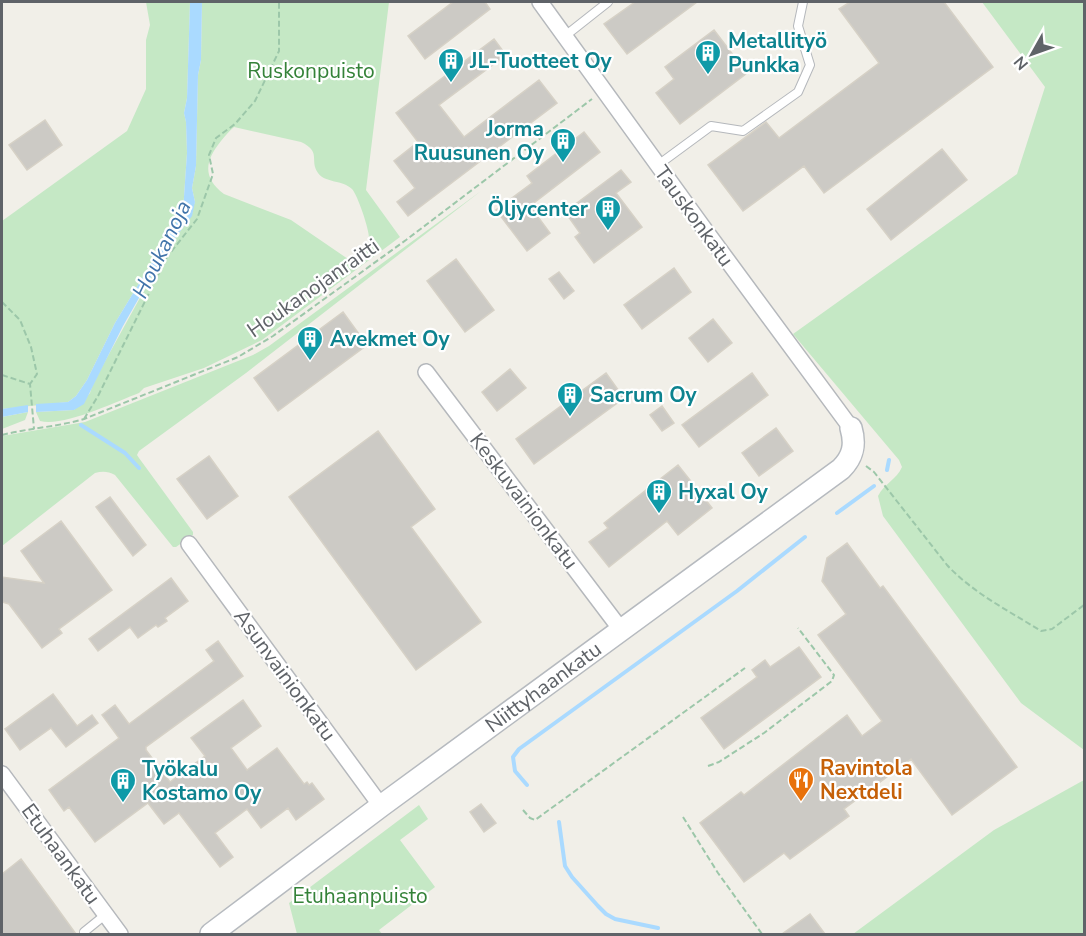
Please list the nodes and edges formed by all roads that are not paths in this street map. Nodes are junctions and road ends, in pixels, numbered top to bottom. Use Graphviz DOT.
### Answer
graph roads {
  1 [pos="540,2"];
  2 [pos="608,2"];
  3 [pos="803,2"];
  4 [pos="565,36"];
  5 [pos="657,165"];
  6 [pos="426,372"];
  7 [pos="851,428"];
  8 [pos="189,544"];
  9 [pos="622,631"];
  10 [pos="2,774"];
  11 [pos="381,806"];
  12 [pos="105,915"];
  13 [pos="84,932"];
  14 [pos="120,934"];
  15 [pos="211,934"];
  1 -- 4 [label="street, Tauskonkatu"];
  2 -- 4 [label="lane"];
  3 -- 5 [label="lane"];
  4 -- 5 [label="street, Tauskonkatu"];
  5 -- 7 [label="street, Tauskonkatu"];
  6 -- 9 [label="street, Keskuvainionkatu"];
  7 -- 9 [label="street, Niittyhaankatu"];
  8 -- 11 [label="street, Asunvainionkatu"];
  9 -- 11 [label="street, Niittyhaankatu"];
  10 -- 12 [label="street, Etuhaankatu"];
  11 -- 15 [label="street, Niittyhaankatu"];
  12 -- 13 [label="lane"];
  12 -- 14 [label="street, Etuhaankatu"];
}
